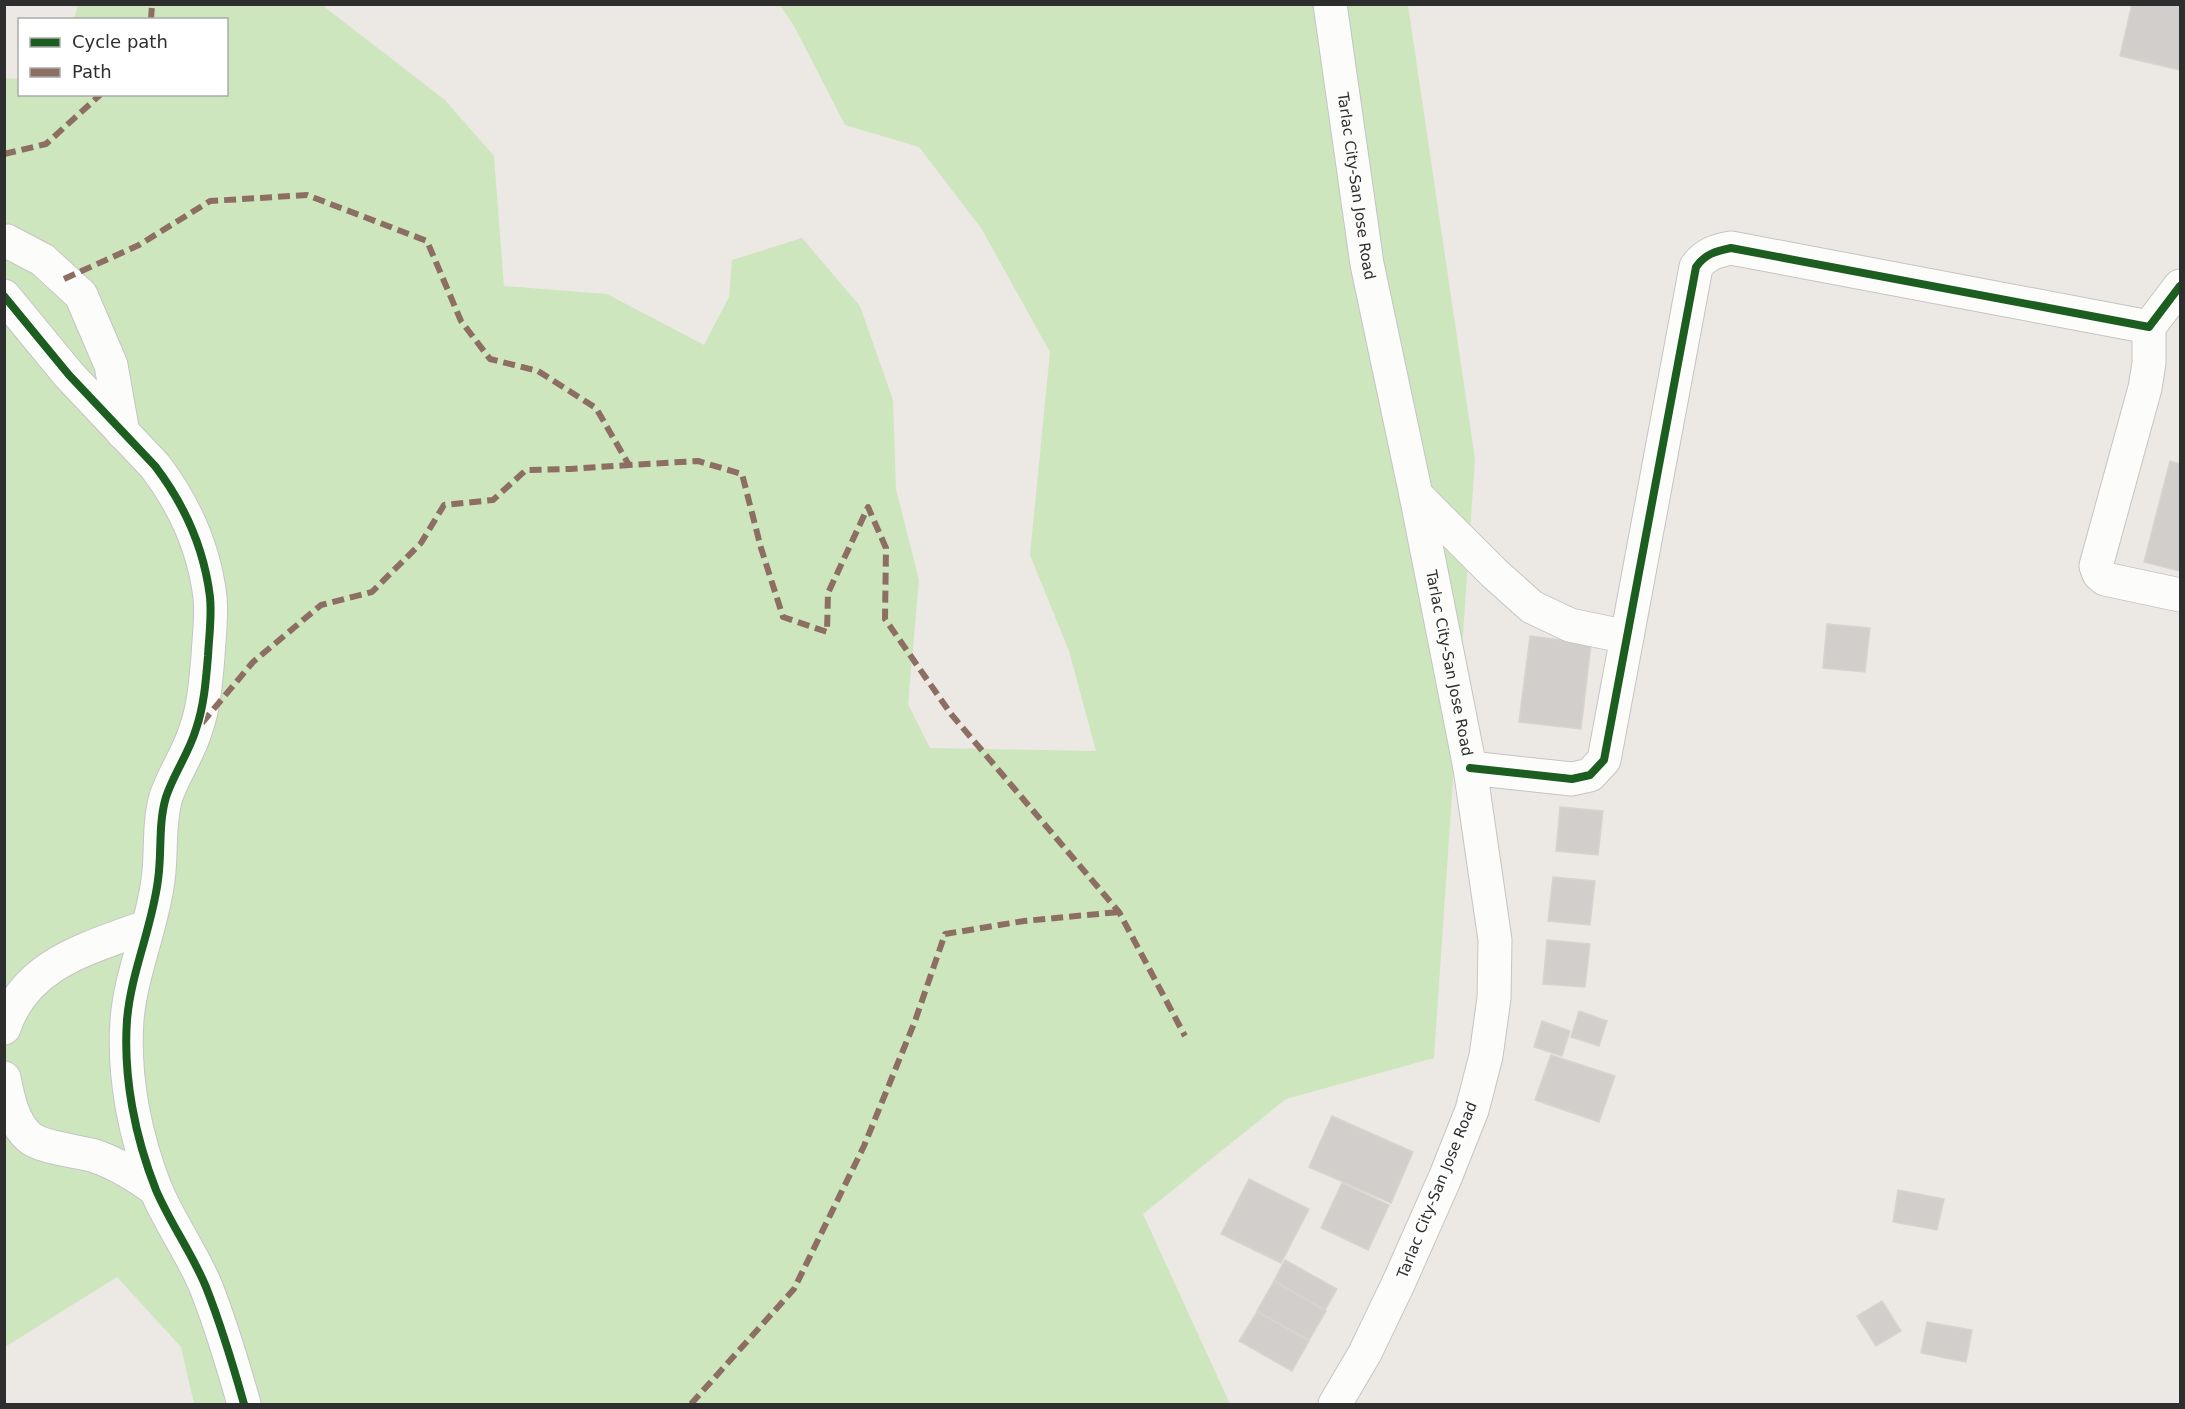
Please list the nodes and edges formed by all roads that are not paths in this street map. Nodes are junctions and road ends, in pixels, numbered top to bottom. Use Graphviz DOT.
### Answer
graph roads {
  1 [pos="1329,4"];
  2 [pos="6,237"];
  3 [pos="2181,286"];
  4 [pos="6,298"];
  5 [pos="2149,327"];
  6 [pos="123,433"];
  7 [pos="1416,495"];
  8 [pos="2181,595"];
  9 [pos="1627,637"];
  10 [pos="1470,768"];
  11 [pos="148,926"];
  12 [pos="4,1028"];
  13 [pos="4,1078"];
  14 [pos="156,1190"];
  15 [pos="244,1404"];
  16 [pos="1335,1404"];
  1 -- 7 [label="street, Tarlac City-San Jose Road"];
  2 -- 4 [label="street"];
  2 -- 6 [label="street"];
  3 -- 5 [label="street"];
  4 -- 6 [label="street"];
  5 -- 8 [label="street"];
  5 -- 9 [label="street"];
  6 -- 11 [label="street"];
  7 -- 9 [label="street"];
  7 -- 10 [label="street, Tarlac City-San Jose Road"];
  9 -- 10 [label="street"];
  10 -- 16 [label="street, Tarlac City-San Jose Road"];
  11 -- 12 [label="street"];
  11 -- 14 [label="street"];
  13 -- 14 [label="street"];
  14 -- 15 [label="street"];
}
